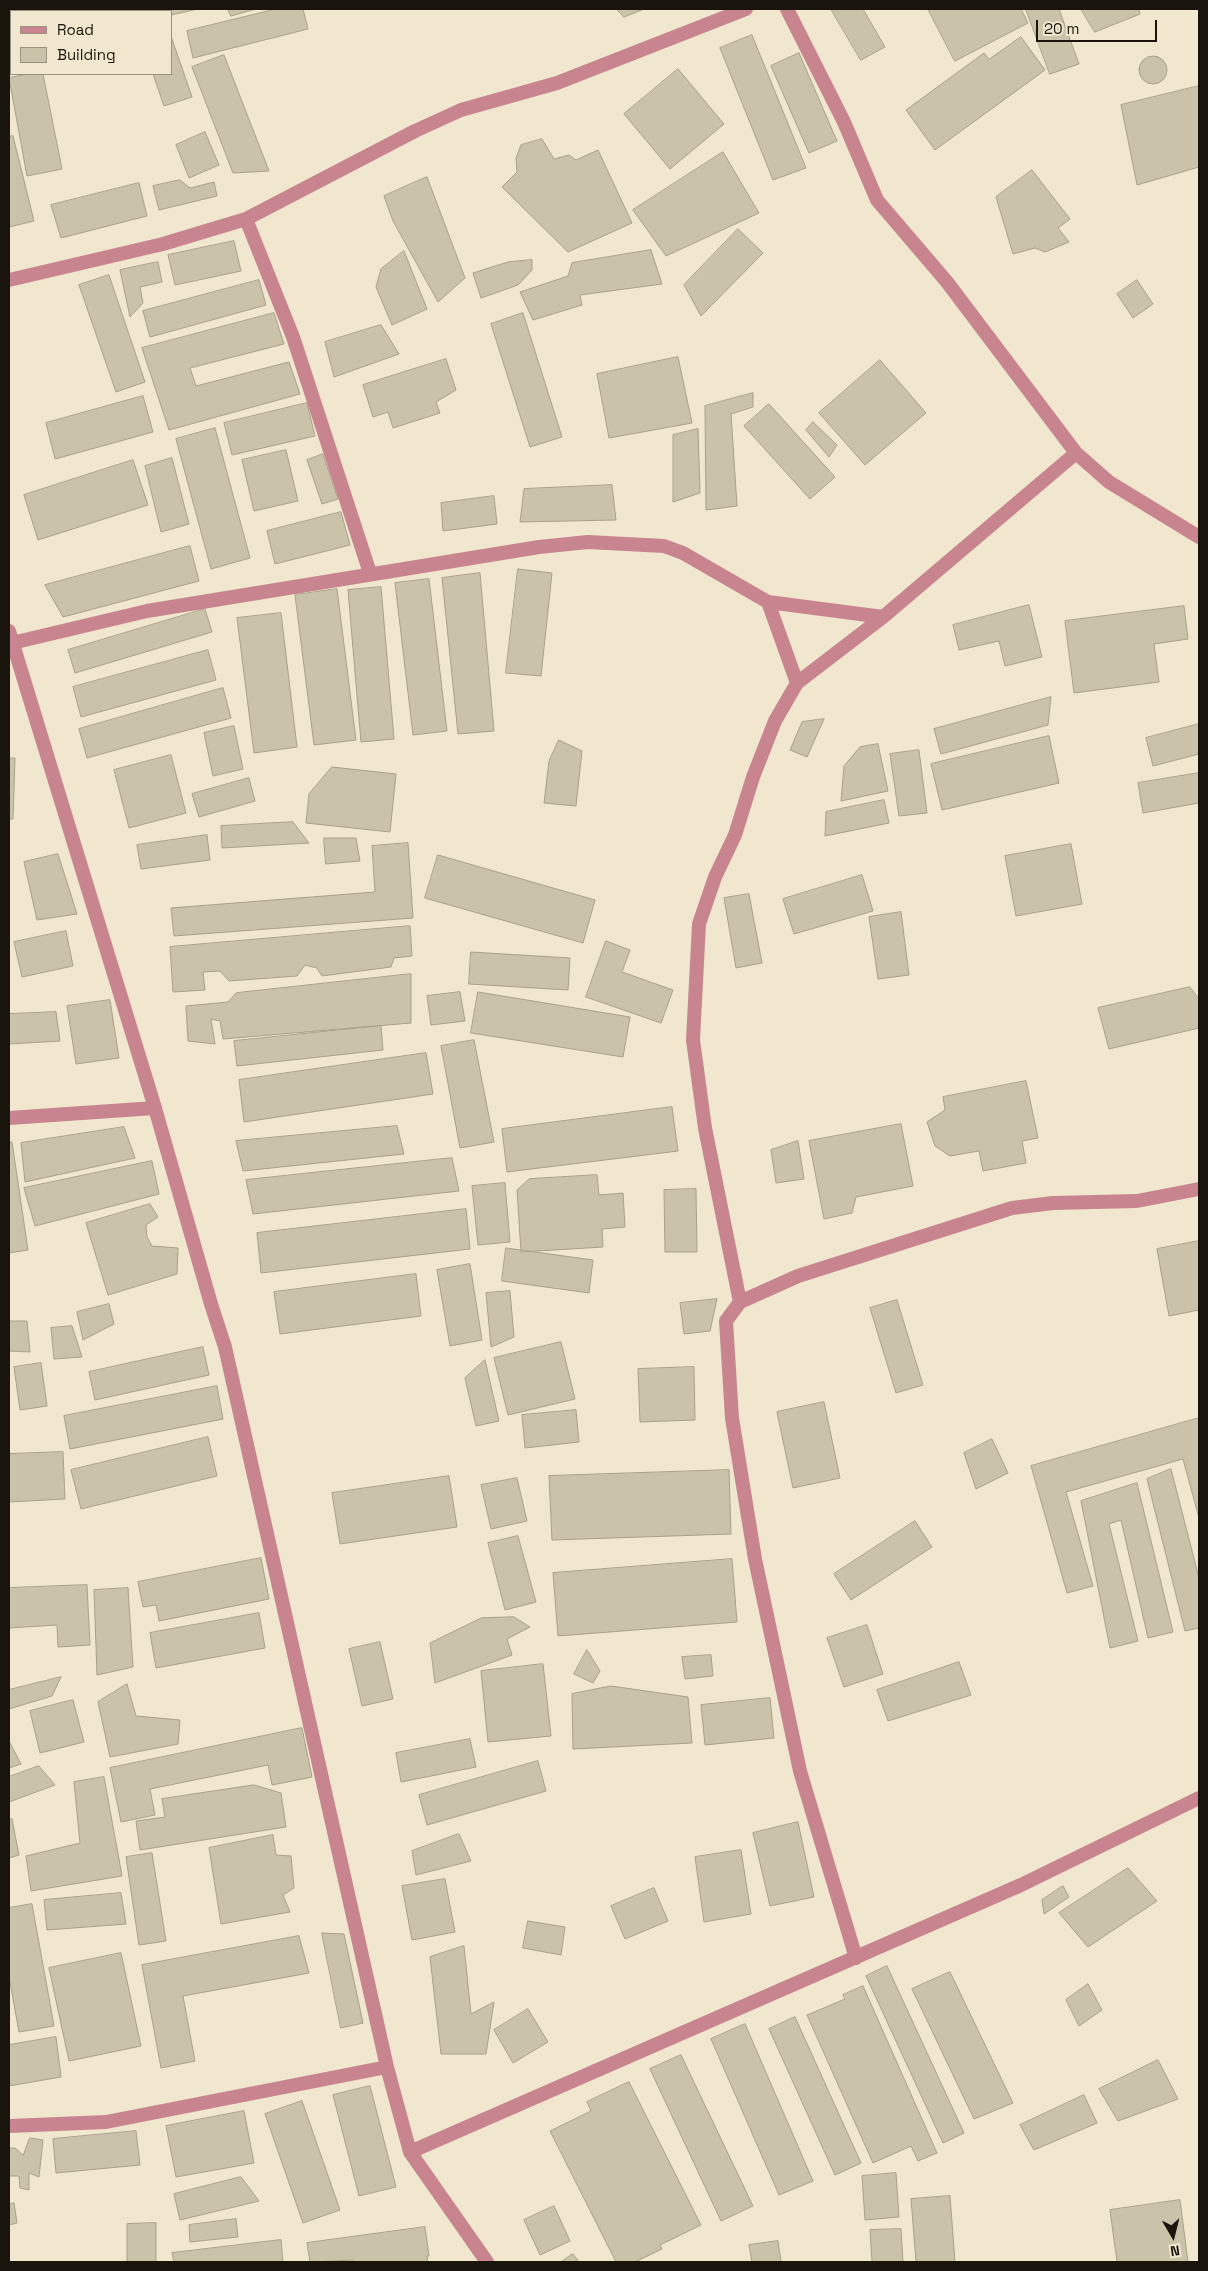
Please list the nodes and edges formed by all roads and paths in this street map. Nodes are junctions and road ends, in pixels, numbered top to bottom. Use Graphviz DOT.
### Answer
graph roads {
  1 [pos="746,9"];
  2 [pos="787,9"];
  3 [pos="246,219"];
  4 [pos="9,280"];
  5 [pos="1076,453"];
  6 [pos="1199,537"];
  7 [pos="370,573"];
  8 [pos="768,602"];
  9 [pos="883,617"];
  10 [pos="11,637"];
  11 [pos="797,683"];
  12 [pos="155,1108"];
  13 [pos="9,1118"];
  14 [pos="1199,1189"];
  15 [pos="740,1302"];
  16 [pos="1199,1798"];
  17 [pos="856,1958"];
  18 [pos="387,2067"];
  19 [pos="9,2126"];
  20 [pos="410,2152"];
  21 [pos="487,2262"];
  1 -- 3 [label="street"];
  2 -- 5 [label="street"];
  3 -- 4 [label="street"];
  3 -- 7 [label="street"];
  5 -- 6 [label="street"];
  5 -- 9 [label="street"];
  7 -- 8 [label="street"];
  7 -- 10 [label="street"];
  8 -- 9 [label="street"];
  8 -- 11 [label="street"];
  9 -- 11 [label="street"];
  10 -- 12 [label="street"];
  11 -- 15 [label="street"];
  12 -- 13 [label="street"];
  12 -- 18 [label="street"];
  14 -- 15 [label="street"];
  15 -- 17 [label="street"];
  16 -- 17 [label="street"];
  17 -- 20 [label="street"];
  18 -- 19 [label="street"];
  18 -- 20 [label="street"];
  20 -- 21 [label="street"];
}
